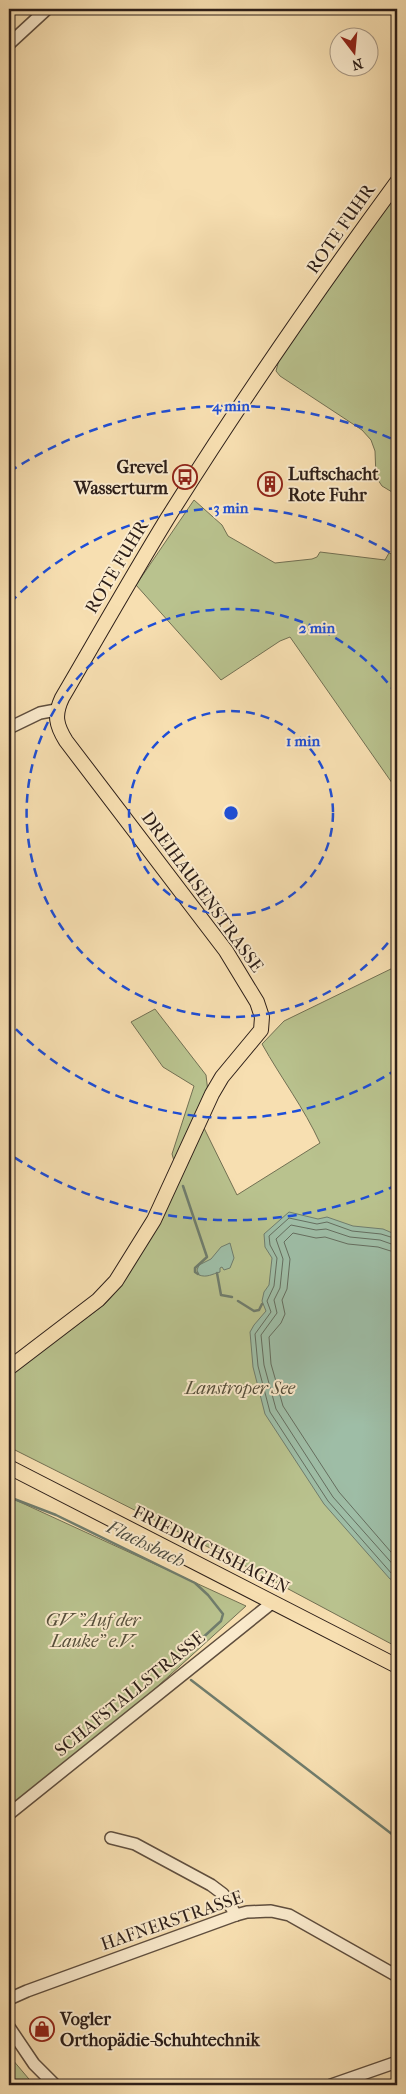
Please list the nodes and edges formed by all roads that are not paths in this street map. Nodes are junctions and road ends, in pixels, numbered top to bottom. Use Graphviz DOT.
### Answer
graph roads {
  1 [pos="47,9"];
  2 [pos="9,44"];
  3 [pos="397,182"];
  4 [pos="56,710"];
  5 [pos="9,728"];
  6 [pos="9,1368"];
  7 [pos="9,1467"];
  8 [pos="272,1602"];
  9 [pos="397,1666"];
  10 [pos="9,1814"];
  11 [pos="111,1838"];
  12 [pos="236,1915"];
  13 [pos="397,1976"];
  14 [pos="9,1999"];
  15 [pos="9,2027"];
  16 [pos="397,2062"];
  17 [pos="55,2085"];
  18 [pos="332,2085"];
  1 -- 2 [label="street"];
  3 -- 4 [label="main road, ROTE FUHR"];
  4 -- 5 [label="street"];
  4 -- 6 [label="main road, DREIHAUSENSTRASSE"];
  7 -- 8 [label="main road, FRIEDRICHSHAGEN"];
  8 -- 9 [label="main road, FRIEDRICHSHAGEN"];
  8 -- 10 [label="street, SCHAFSTALLSTRASSE"];
  11 -- 12 [label="street"];
  12 -- 13 [label="street, HAFNERSTRASSE"];
  12 -- 14 [label="street, HAFNERSTRASSE"];
  15 -- 17 [label="street"];
  16 -- 18 [label="street"];
}
